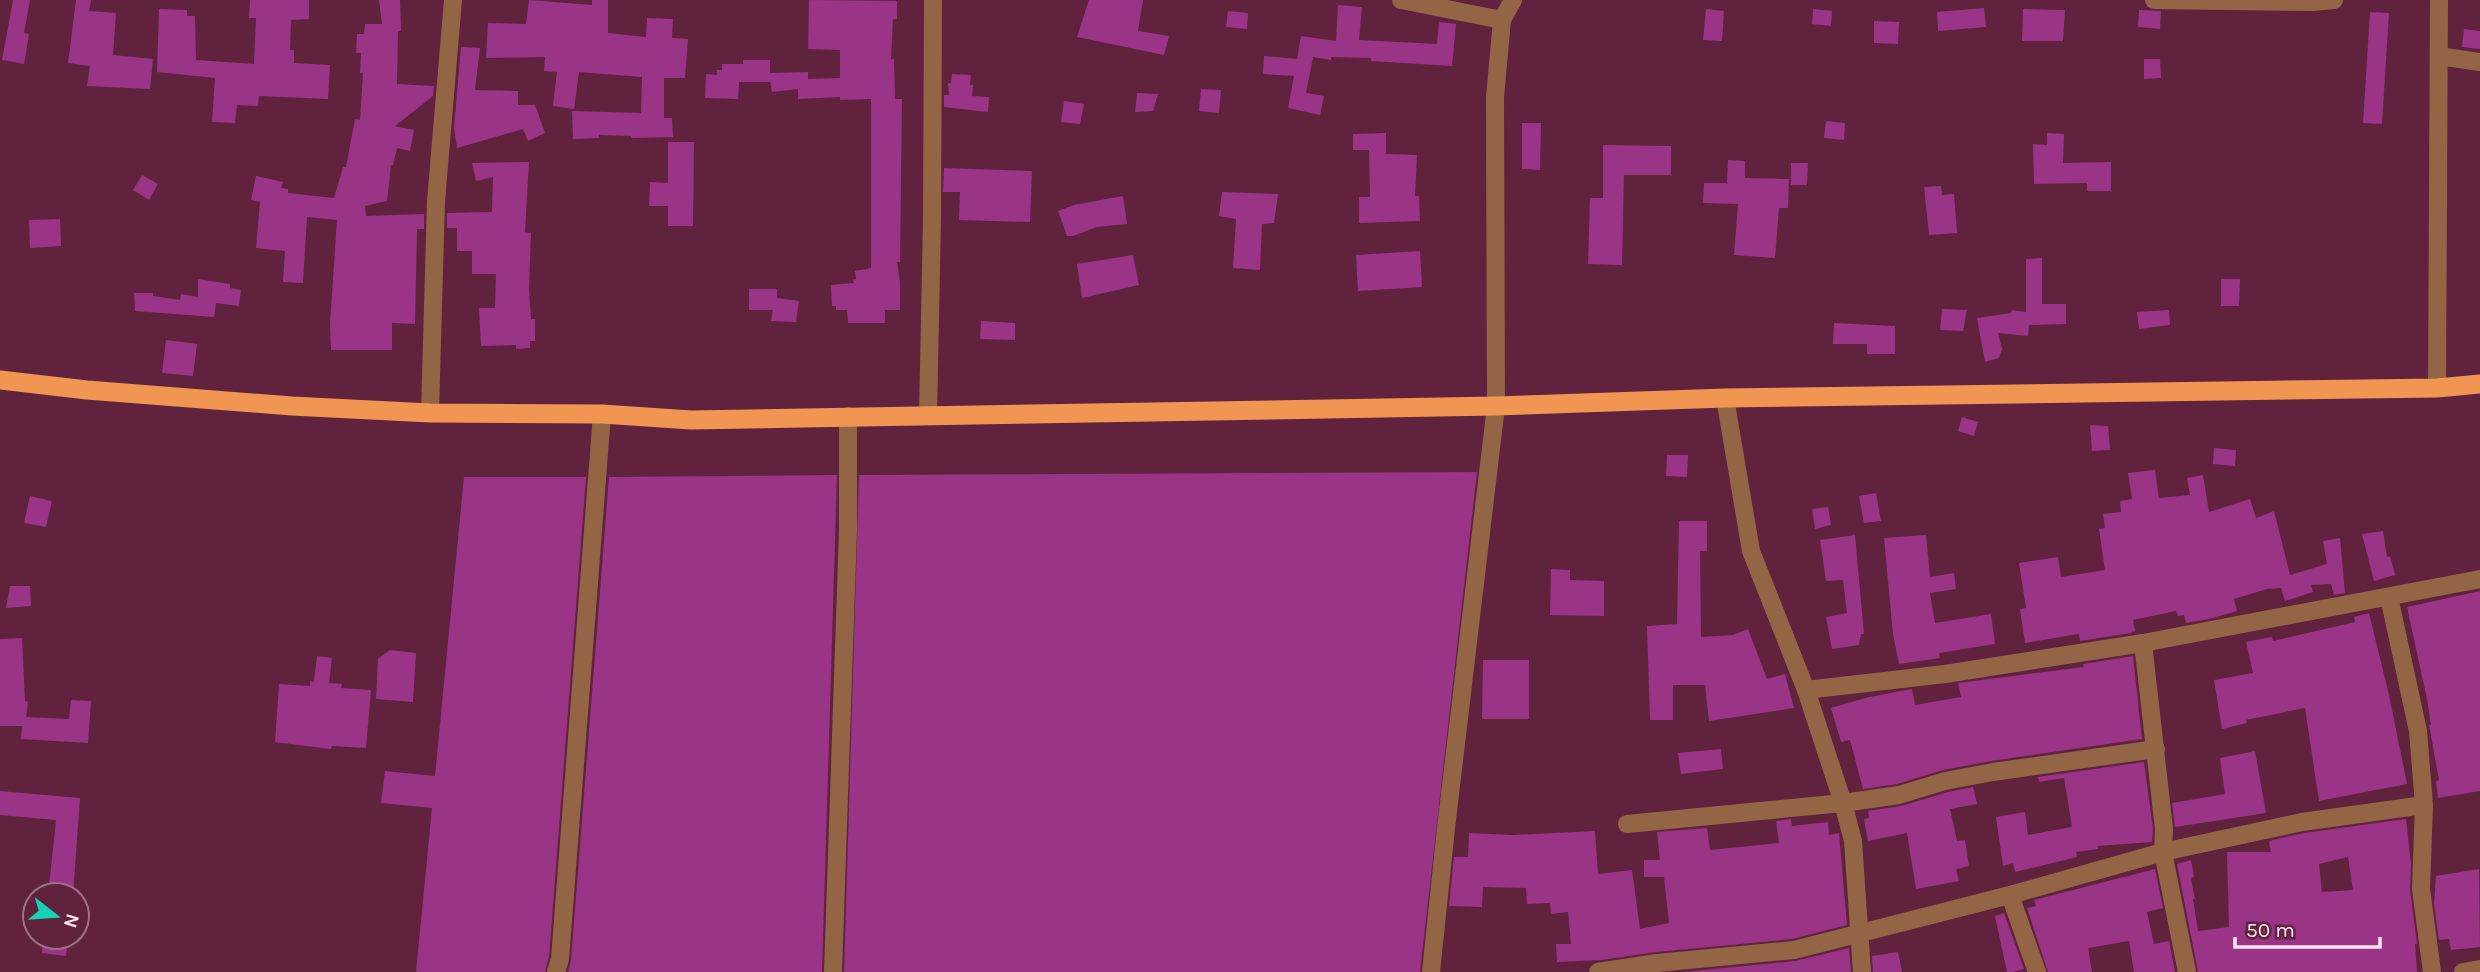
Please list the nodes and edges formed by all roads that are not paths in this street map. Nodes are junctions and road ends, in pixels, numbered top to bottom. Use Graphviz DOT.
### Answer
graph roads {
  1 [pos="453,0"];
  2 [pos="933,0"];
  3 [pos="1401,0"];
  4 [pos="1513,0"];
  5 [pos="2154,0"];
  6 [pos="2334,0"];
  7 [pos="2439,0"];
  8 [pos="2312,1"];
  9 [pos="1502,20"];
  10 [pos="2438,56"];
  11 [pos="2480,62"];
  12 [pos="0,380"];
  13 [pos="2480,384"];
  14 [pos="2437,388"];
  15 [pos="1725,398"];
  16 [pos="1496,406"];
  17 [pos="430,413"];
  18 [pos="602,414"];
  19 [pos="848,416"];
  20 [pos="928,416"];
  21 [pos="2480,579"];
  22 [pos="2389,597"];
  23 [pos="2143,643"];
  24 [pos="1806,690"];
  25 [pos="2156,749"];
  26 [pos="1843,803"];
  27 [pos="2424,806"];
  28 [pos="1627,824"];
  29 [pos="2163,852"];
  30 [pos="2010,895"];
  31 [pos="1859,934"];
  32 [pos="2480,969"];
  33 [pos="556,972"];
  34 [pos="833,972"];
  35 [pos="1431,972"];
  36 [pos="1598,972"];
  37 [pos="1862,972"];
  38 [pos="2037,972"];
  39 [pos="2187,972"];
  40 [pos="2432,972"];
  41 [pos="2463,972"];
  1 -- 17 [label="street"];
  2 -- 20 [label="street"];
  3 -- 9 [label="street"];
  4 -- 9 [label="street"];
  5 -- 8 [label="street"];
  6 -- 8 [label="street"];
  7 -- 10 [label="street"];
  9 -- 16 [label="street"];
  10 -- 11 [label="street"];
  10 -- 14 [label="street"];
  12 -- 17 [label="highway"];
  13 -- 14 [label="highway"];
  14 -- 15 [label="highway"];
  15 -- 16 [label="highway"];
  15 -- 24 [label="street"];
  16 -- 20 [label="highway"];
  16 -- 35 [label="street"];
  17 -- 18 [label="highway"];
  18 -- 19 [label="highway"];
  18 -- 33 [label="street"];
  19 -- 20 [label="highway"];
  19 -- 34 [label="street"];
  21 -- 22 [label="street"];
  22 -- 23 [label="street"];
  22 -- 27 [label="street"];
  23 -- 24 [label="street"];
  23 -- 25 [label="street"];
  24 -- 26 [label="street"];
  25 -- 26 [label="street"];
  25 -- 29 [label="street"];
  26 -- 28 [label="street"];
  26 -- 31 [label="street"];
  27 -- 29 [label="street"];
  27 -- 40 [label="street"];
  29 -- 30 [label="street"];
  29 -- 39 [label="street"];
  30 -- 31 [label="street"];
  30 -- 38 [label="street"];
  31 -- 36 [label="street"];
  31 -- 37 [label="street"];
  32 -- 41 [label="street"];
}
